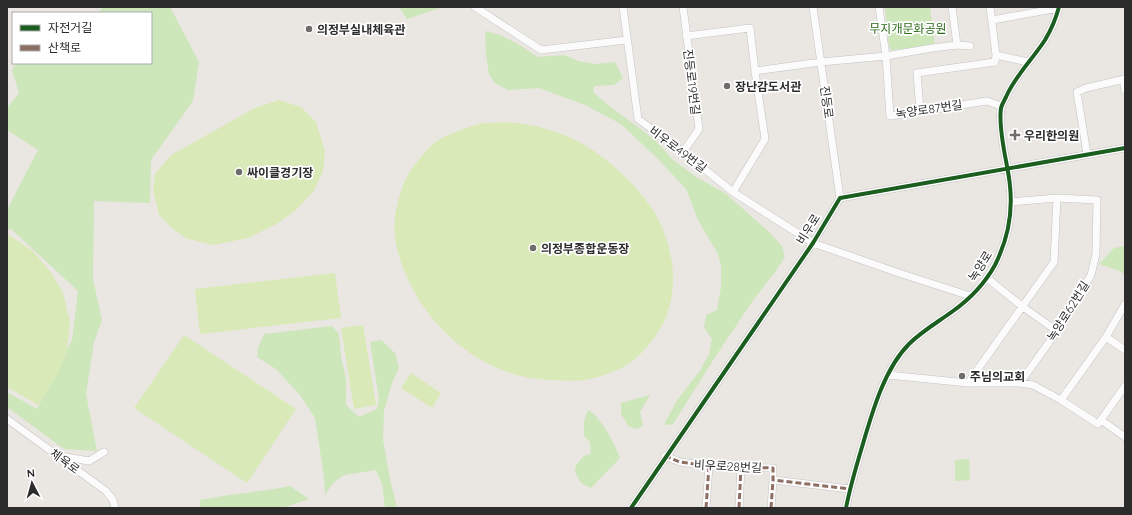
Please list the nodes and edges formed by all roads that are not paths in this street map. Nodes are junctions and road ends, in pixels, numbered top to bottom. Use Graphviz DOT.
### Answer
graph roads {
  1 [pos="475,7"];
  2 [pos="623,7"];
  3 [pos="683,7"];
  4 [pos="813,7"];
  5 [pos="879,7"];
  6 [pos="952,7"];
  7 [pos="990,7"];
  8 [pos="1059,8"];
  9 [pos="992,20"];
  10 [pos="686,36"];
  11 [pos="627,40"];
  12 [pos="957,45"];
  13 [pos="970,46"];
  14 [pos="996,55"];
  15 [pos="886,56"];
  16 [pos="822,62"];
  17 [pos="1028,62"];
  18 [pos="755,71"];
  19 [pos="1124,79"];
  20 [pos="1125,90"];
  21 [pos="1001,106"];
  22 [pos="920,111"];
  23 [pos="1124,150"];
  24 [pos="683,152"];
  25 [pos="1087,154"];
  26 [pos="1007,168"];
  27 [pos="733,192"];
  28 [pos="840,198"];
  29 [pos="1057,198"];
  30 [pos="1011,202"];
  31 [pos="812,243"];
  32 [pos="987,278"];
  33 [pos="970,296"];
  34 [pos="1125,304"];
  35 [pos="1023,306"];
  36 [pos="1057,331"];
  37 [pos="1106,337"];
  38 [pos="1125,350"];
  39 [pos="888,375"];
  40 [pos="968,383"];
  41 [pos="1020,383"];
  42 [pos="1125,386"];
  43 [pos="1061,400"];
  44 [pos="7,419"];
  45 [pos="1101,420"];
  46 [pos="1125,437"];
  47 [pos="104,452"];
  48 [pos="57,455"];
  49 [pos="665,456"];
  50 [pos="709,466"];
  51 [pos="740,467"];
  52 [pos="772,480"];
  53 [pos="850,489"];
  54 [pos="115,508"];
  55 [pos="631,508"];
  56 [pos="706,508"];
  57 [pos="738,508"];
  58 [pos="771,508"];
  59 [pos="846,508"];
  1 -- 11 [label="street"];
  2 -- 11 [label="street, 비우로49번길"];
  3 -- 10 [label="street, 진등로19번길"];
  4 -- 16 [label="street, 진등로"];
  5 -- 15 [label="street, 녹양로87번길"];
  6 -- 12 [label="street"];
  7 -- 9 [label="street"];
  8 -- 9 [label="street"];
  8 -- 17 [label="street, 녹양로"];
  9 -- 14 [label="street"];
  10 -- 18 [label="street"];
  10 -- 24 [label="street, 진등로19번길"];
  11 -- 24 [label="street, 비우로49번길"];
  12 -- 13 [label="street"];
  12 -- 15 [label="street"];
  14 -- 17 [label="street"];
  14 -- 22 [label="street"];
  15 -- 16 [label="street"];
  15 -- 22 [label="street, 녹양로87번길"];
  16 -- 18 [label="street"];
  16 -- 28 [label="street, 진등로"];
  17 -- 21 [label="street, 녹양로"];
  18 -- 27 [label="street"];
  19 -- 20 [label="street"];
  19 -- 25 [label="street"];
  21 -- 22 [label="street, 녹양로87번길"];
  21 -- 26 [label="street, 녹양로"];
  23 -- 25 [label="street"];
  24 -- 27 [label="street, 비우로49번길"];
  25 -- 26 [label="street"];
  26 -- 28 [label="street"];
  26 -- 30 [label="street, 녹양로"];
  27 -- 31 [label="street, 비우로49번길"];
  28 -- 31 [label="street, 비우로"];
  29 -- 30 [label="street, 녹양로62번길"];
  29 -- 35 [label="street"];
  29 -- 36 [label="street, 녹양로62번길"];
  30 -- 32 [label="street, 녹양로"];
  31 -- 33 [label="street, 녹양로"];
  31 -- 49 [label="street, 비우로"];
  32 -- 33 [label="street, 녹양로"];
  32 -- 35 [label="street"];
  33 -- 39 [label="street, 녹양로"];
  34 -- 37 [label="street"];
  35 -- 36 [label="street"];
  35 -- 40 [label="street"];
  36 -- 41 [label="street, 녹양로62번길"];
  37 -- 38 [label="street"];
  37 -- 43 [label="street"];
  39 -- 40 [label="street"];
  39 -- 53 [label="street, 녹양로"];
  40 -- 41 [label="street"];
  41 -- 43 [label="street"];
  42 -- 45 [label="street"];
  43 -- 45 [label="street"];
  44 -- 48 [label="street, 체육로"];
  45 -- 46 [label="street"];
  47 -- 48 [label="street"];
  48 -- 54 [label="street, 체육로"];
  49 -- 50 [label="street, 비우로28번길"];
  49 -- 55 [label="street, 비우로"];
  50 -- 51 [label="street, 비우로28번길"];
  50 -- 56 [label="street"];
  51 -- 52 [label="street, 비우로28번길"];
  51 -- 57 [label="street"];
  52 -- 53 [label="street, 비우로28번길"];
  52 -- 58 [label="street"];
  53 -- 59 [label="street, 녹양로"];
}
